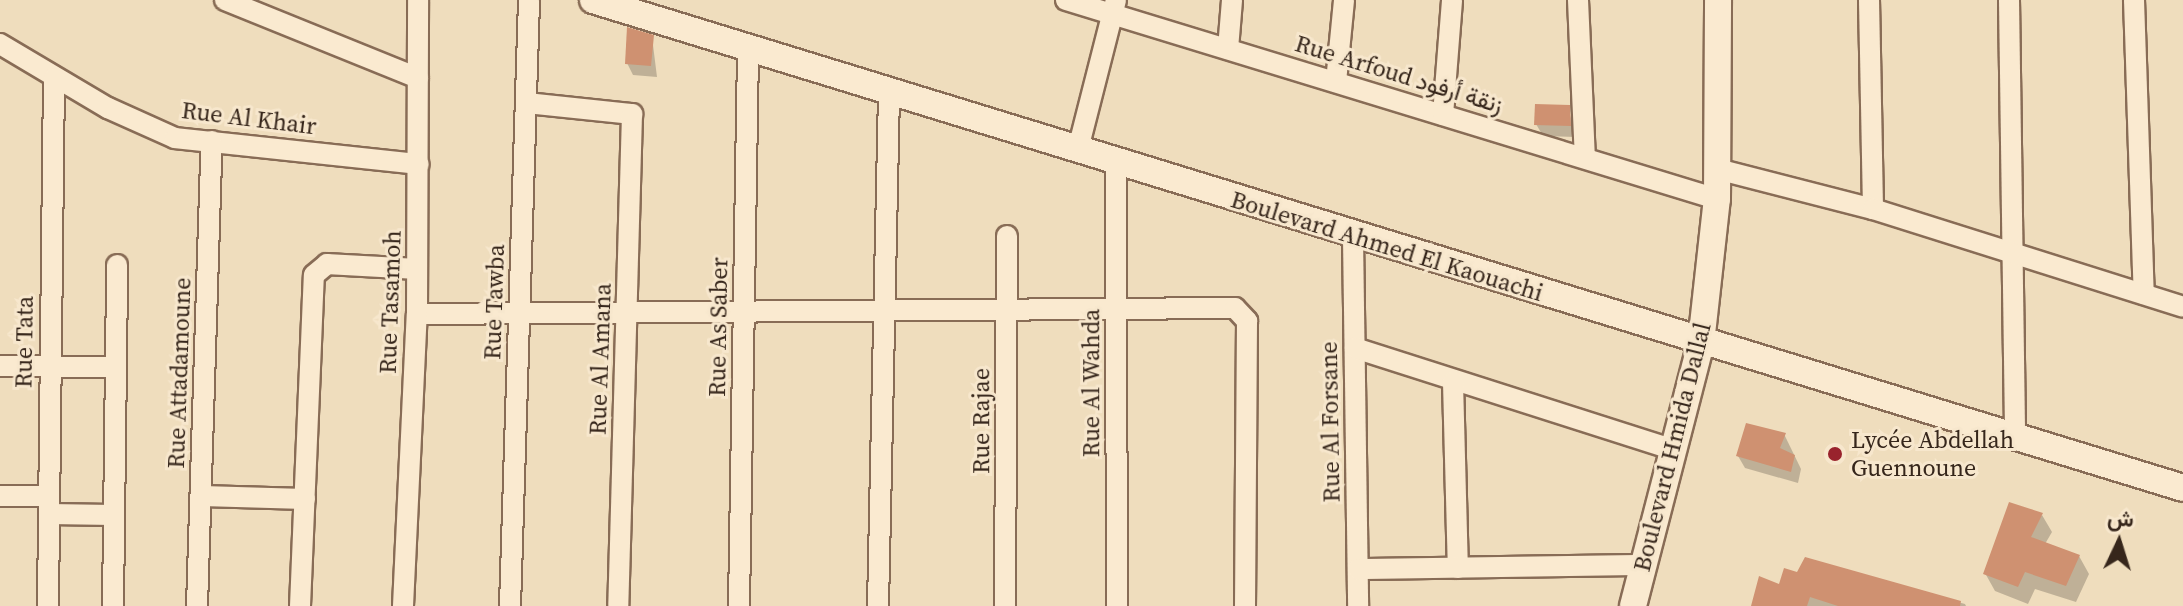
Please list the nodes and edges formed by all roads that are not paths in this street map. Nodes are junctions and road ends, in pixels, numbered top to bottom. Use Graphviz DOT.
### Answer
graph roads {
  1 [pos="225,0"];
  2 [pos="418,0"];
  3 [pos="529,0"];
  4 [pos="593,0"];
  5 [pos="1066,0"];
  6 [pos="1232,0"];
  7 [pos="1344,0"];
  8 [pos="1452,0"];
  9 [pos="1578,0"];
  10 [pos="1718,0"];
  11 [pos="1869,0"];
  12 [pos="2009,0"];
  13 [pos="2134,0"];
  14 [pos="630,6"];
  15 [pos="1115,7"];
  16 [pos="0,44"];
  17 [pos="748,49"];
  18 [pos="1228,49"];
  19 [pos="54,78"];
  20 [pos="418,78"];
  21 [pos="1336,82"];
  22 [pos="889,92"];
  23 [pos="527,103"];
  24 [pos="1443,115"];
  25 [pos="212,141"];
  26 [pos="1078,149"];
  27 [pos="1585,158"];
  28 [pos="1116,160"];
  29 [pos="419,164"];
  30 [pos="1717,169"];
  31 [pos="1717,199"];
  32 [pos="1873,209"];
  33 [pos="1007,236"];
  34 [pos="1353,237"];
  35 [pos="2017,254"];
  36 [pos="117,265"];
  37 [pos="417,269"];
  38 [pos="2144,294"];
  39 [pos="2183,307"];
  40 [pos="1117,310"];
  41 [pos="1008,311"];
  42 [pos="882,312"];
  43 [pos="417,314"];
  44 [pos="744,314"];
  45 [pos="627,316"];
  46 [pos="520,317"];
  47 [pos="1701,343"];
  48 [pos="1355,348"];
  49 [pos="0,366"];
  50 [pos="115,367"];
  51 [pos="49,368"];
  52 [pos="1453,382"];
  53 [pos="2015,438"];
  54 [pos="1675,450"];
  55 [pos="2183,488"];
  56 [pos="0,496"];
  57 [pos="202,496"];
  58 [pos="305,499"];
  59 [pos="49,505"];
  60 [pos="113,515"];
  61 [pos="1644,565"];
  62 [pos="1458,568"];
  63 [pos="1358,569"];
  64 [pos="48,606"];
  65 [pos="113,606"];
  66 [pos="197,606"];
  67 [pos="300,606"];
  68 [pos="403,606"];
  69 [pos="510,606"];
  70 [pos="618,606"];
  71 [pos="739,606"];
  72 [pos="878,606"];
  73 [pos="1005,606"];
  74 [pos="1117,606"];
  75 [pos="1245,606"];
  76 [pos="1358,606"];
  77 [pos="1633,606"];
  1 -- 20 [label="street"];
  2 -- 20 [label="street, Rue Tasamoh"];
  3 -- 23 [label="street, Rue Tawba"];
  4 -- 14 [label="street, Boulevard Ahmed El Kaouachi"];
  5 -- 15 [label="street, Rue Arfoud زنقة أرفود"];
  6 -- 18 [label="street"];
  7 -- 21 [label="street"];
  8 -- 24 [label="street"];
  9 -- 27 [label="street"];
  10 -- 30 [label="street, Boulevard Hmida Dallal"];
  11 -- 32 [label="street"];
  12 -- 35 [label="street"];
  13 -- 38 [label="street"];
  14 -- 17 [label="street, Boulevard Ahmed El Kaouachi"];
  15 -- 18 [label="street, Rue Arfoud زنقة أرفود"];
  15 -- 26 [label="street"];
  16 -- 19 [label="street, Rue Al Khair"];
  17 -- 22 [label="street, Boulevard Ahmed El Kaouachi"];
  17 -- 44 [label="street, Rue As Saber"];
  18 -- 21 [label="street, Rue Arfoud زنقة أرفود"];
  19 -- 25 [label="street, Rue Al Khair"];
  19 -- 51 [label="street, Rue Tata"];
  20 -- 29 [label="street, Rue Tasamoh"];
  21 -- 24 [label="street, Rue Arfoud زنقة أرفود"];
  22 -- 26 [label="street, Boulevard Ahmed El Kaouachi"];
  22 -- 42 [label="street"];
  23 -- 45 [label="street, Rue Al Amana"];
  23 -- 46 [label="street, Rue Tawba"];
  24 -- 27 [label="street, Rue Arfoud زنقة أرفود"];
  25 -- 29 [label="street, Rue Al Khair"];
  25 -- 57 [label="street, Rue Attadamoune"];
  26 -- 28 [label="street, Boulevard Ahmed El Kaouachi"];
  27 -- 31 [label="street, Rue Arfoud زنقة أرفود"];
  28 -- 34 [label="street, Boulevard Ahmed El Kaouachi"];
  28 -- 40 [label="street, Rue Al Wahda"];
  29 -- 37 [label="street, Rue Tasamoh"];
  30 -- 31 [label="street, Boulevard Hmida Dallal"];
  30 -- 32 [label="street"];
  31 -- 47 [label="street, Boulevard Hmida Dallal"];
  32 -- 35 [label="street"];
  33 -- 41 [label="street, Rue Rajae"];
  34 -- 47 [label="street, Boulevard Ahmed El Kaouachi"];
  34 -- 48 [label="street, Rue Al Forsane"];
  35 -- 38 [label="street"];
  35 -- 53 [label="street"];
  36 -- 50 [label="street"];
  37 -- 43 [label="street, Rue Tasamoh"];
  37 -- 58 [label="street"];
  38 -- 39 [label="street"];
  40 -- 41 [label="street"];
  40 -- 74 [label="street, Rue Al Wahda"];
  40 -- 75 [label="street"];
  41 -- 42 [label="street"];
  41 -- 73 [label="street, Rue Rajae"];
  42 -- 44 [label="street"];
  42 -- 72 [label="street"];
  43 -- 46 [label="street"];
  43 -- 68 [label="street, Rue Tasamoh"];
  44 -- 45 [label="street"];
  44 -- 71 [label="street, Rue As Saber"];
  45 -- 46 [label="street"];
  45 -- 70 [label="street, Rue Al Amana"];
  46 -- 69 [label="street, Rue Tawba"];
  47 -- 53 [label="street, Boulevard Ahmed El Kaouachi"];
  47 -- 54 [label="street, Boulevard Hmida Dallal"];
  48 -- 52 [label="street"];
  48 -- 63 [label="street, Rue Al Forsane"];
  49 -- 51 [label="street"];
  50 -- 51 [label="street"];
  50 -- 60 [label="street"];
  51 -- 59 [label="street, Rue Tata"];
  52 -- 54 [label="street"];
  52 -- 62 [label="street"];
  53 -- 55 [label="street, Boulevard Ahmed El Kaouachi"];
  54 -- 61 [label="street, Boulevard Hmida Dallal"];
  56 -- 59 [label="street"];
  57 -- 58 [label="street"];
  57 -- 66 [label="street, Rue Attadamoune"];
  58 -- 67 [label="street"];
  59 -- 60 [label="street"];
  59 -- 64 [label="street, Rue Tata"];
  60 -- 65 [label="street"];
  61 -- 62 [label="street"];
  61 -- 77 [label="street, Boulevard Hmida Dallal"];
  62 -- 63 [label="street"];
  63 -- 76 [label="street, Rue Al Forsane"];
}
